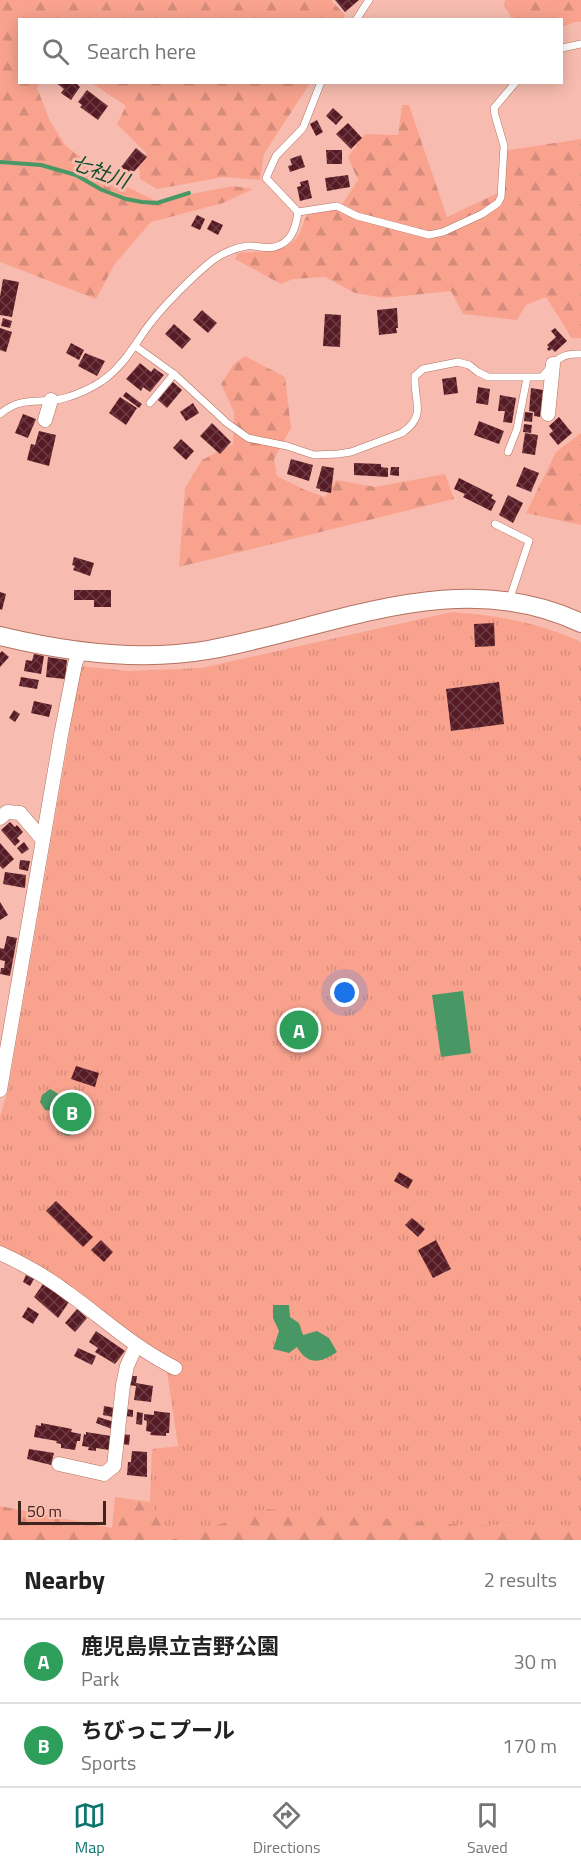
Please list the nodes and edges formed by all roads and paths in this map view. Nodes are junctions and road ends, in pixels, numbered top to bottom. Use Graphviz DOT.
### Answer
graph roads {
  1 [pos="369,0"];
  2 [pos="357,18"];
  3 [pos="581,44"];
  4 [pos="563,48"];
  5 [pos="320,84"];
  6 [pos="514,84"];
  7 [pos="298,212"];
  8 [pos="135,346"];
  9 [pos="581,354"];
  10 [pos="553,364"];
  11 [pos="174,374"];
  12 [pos="527,378"];
  13 [pos="51,400"];
  14 [pos="150,403"];
  15 [pos="0,414"];
  16 [pos="548,414"];
  17 [pos="45,420"];
  18 [pos="508,452"];
  19 [pos="495,524"];
  20 [pos="510,601"];
  21 [pos="581,623"];
  22 [pos="0,636"];
  23 [pos="80,651"];
  24 [pos="0,818"];
  25 [pos="43,840"];
  26 [pos="0,1085"];
  27 [pos="0,1253"];
  28 [pos="136,1346"];
  29 [pos="175,1368"];
  30 [pos="59,1464"];
  1 -- 2 [label="lane"];
  3 -- 4 [label="lane"];
  5 -- 7 [label="lane"];
  6 -- 7 [label="lane"];
  7 -- 8 [label="lane"];
  8 -- 11 [label="lane"];
  8 -- 13 [label="lane"];
  9 -- 10 [label="lane"];
  10 -- 12 [label="lane"];
  10 -- 16 [label="street"];
  11 -- 12 [label="lane"];
  11 -- 14 [label="lane"];
  12 -- 18 [label="lane"];
  13 -- 15 [label="lane"];
  13 -- 17 [label="street"];
  19 -- 20 [label="lane"];
  20 -- 21 [label="street"];
  20 -- 23 [label="street"];
  22 -- 23 [label="street"];
  23 -- 25 [label="street"];
  24 -- 25 [label="street"];
  25 -- 26 [label="street"];
  27 -- 28 [label="street"];
  28 -- 29 [label="street"];
  28 -- 30 [label="street"];
}
